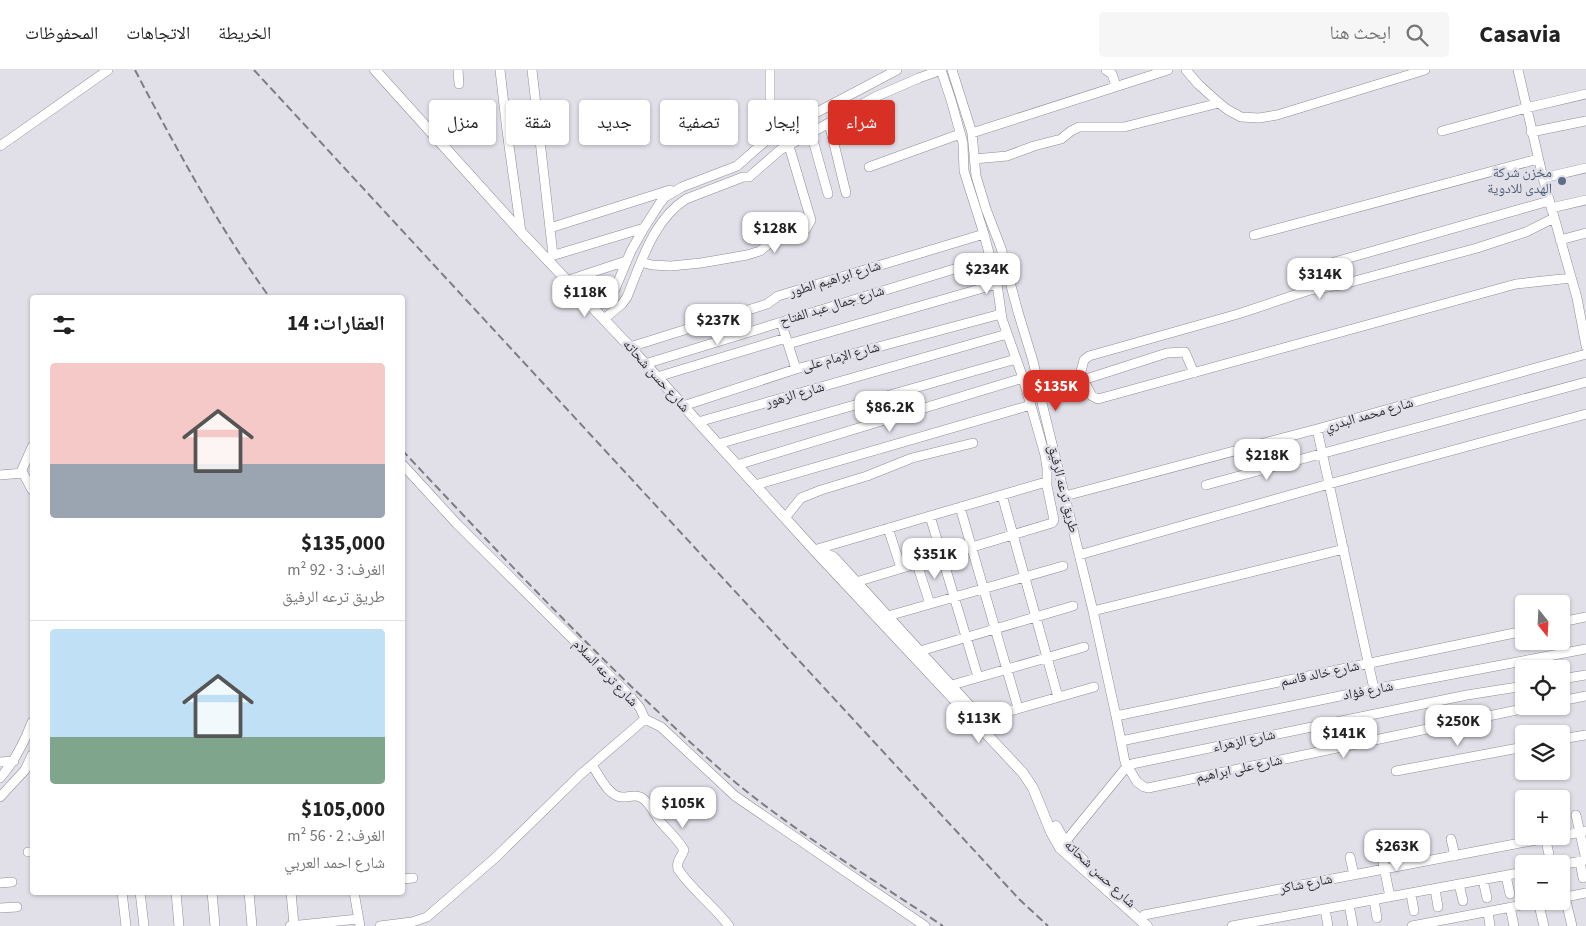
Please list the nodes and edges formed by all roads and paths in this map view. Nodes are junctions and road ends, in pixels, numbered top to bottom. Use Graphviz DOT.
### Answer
graph roads {
  1 [pos="108,70"];
  2 [pos="375,70"];
  3 [pos="458,70"];
  4 [pos="500,70"];
  5 [pos="532,70"];
  6 [pos="770,70"];
  7 [pos="897,70"];
  8 [pos="941,70"];
  9 [pos="952,70"];
  10 [pos="1106,70"];
  11 [pos="1168,70"];
  12 [pos="1186,70"];
  13 [pos="1425,70"];
  14 [pos="1518,70"];
  15 [pos="459,84"];
  16 [pos="1116,86"];
  17 [pos="1586,94"];
  18 [pos="770,100"];
  19 [pos="870,100"];
  20 [pos="1219,103"];
  21 [pos="1526,108"];
  22 [pos="818,112"];
  23 [pos="1586,121"];
  24 [pos="1442,132"];
  25 [pos="1531,132"];
  26 [pos="972,133"];
  27 [pos="960,134"];
  28 [pos="761,145"];
  29 [pos="814,145"];
  30 [pos="834,145"];
  31 [pos="0,146"];
  32 [pos="789,146"];
  33 [pos="974,159"];
  34 [pos="1538,159"];
  35 [pos="869,167"];
  36 [pos="1586,168"];
  37 [pos="1543,178"];
  38 [pos="682,187"];
  39 [pos="846,193"];
  40 [pos="828,194"];
  41 [pos="1586,200"];
  42 [pos="1550,205"];
  43 [pos="1554,218"];
  44 [pos="550,228"];
  45 [pos="644,228"];
  46 [pos="521,232"];
  47 [pos="984,234"];
  48 [pos="1586,234"];
  49 [pos="1254,235"];
  50 [pos="1560,240"];
  51 [pos="550,256"];
  52 [pos="990,258"];
  53 [pos="626,261"];
  54 [pos="641,262"];
  55 [pos="1296,273"];
  56 [pos="1571,278"];
  57 [pos="566,281"];
  58 [pos="997,284"];
  59 [pos="1581,297"];
  60 [pos="593,308"];
  61 [pos="1001,314"];
  62 [pos="604,319"];
  63 [pos="781,322"];
  64 [pos="1583,323"];
  65 [pos="1007,334"];
  66 [pos="787,341"];
  67 [pos="1586,346"];
  68 [pos="630,347"];
  69 [pos="1586,354"];
  70 [pos="1016,359"];
  71 [pos="645,364"];
  72 [pos="796,369"];
  73 [pos="1194,373"];
  74 [pos="657,377"];
  75 [pos="1023,378"];
  76 [pos="1081,380"];
  77 [pos="1586,382"];
  78 [pos="1042,390"];
  79 [pos="1032,405"];
  80 [pos="684,406"];
  81 [pos="1586,414"];
  82 [pos="698,422"];
  83 [pos="1317,429"];
  84 [pos="973,443"];
  85 [pos="718,444"];
  86 [pos="30,452"];
  87 [pos="1322,454"];
  88 [pos="737,465"];
  89 [pos="405,467"];
  90 [pos="20,472"];
  91 [pos="0,475"];
  92 [pos="1046,482"];
  93 [pos="1329,484"];
  94 [pos="756,485"];
  95 [pos="1206,485"];
  96 [pos="30,486"];
  97 [pos="1002,495"];
  98 [pos="1065,496"];
  99 [pos="960,507"];
  100 [pos="930,516"];
  101 [pos="786,518"];
  102 [pos="888,528"];
  103 [pos="1013,535"];
  104 [pos="972,547"];
  105 [pos="1344,549"];
  106 [pos="814,550"];
  107 [pos="1079,555"];
  108 [pos="942,556"];
  109 [pos="917,564"];
  110 [pos="1063,566"];
  111 [pos="901,568"];
  112 [pos="1025,577"];
  113 [pos="856,582"];
  114 [pos="984,588"];
  115 [pos="954,597"];
  116 [pos="930,604"];
  117 [pos="1073,606"];
  118 [pos="1093,612"];
  119 [pos="888,616"];
  120 [pos="1036,617"];
  121 [pos="1586,617"];
  122 [pos="1570,620"];
  123 [pos="995,629"];
  124 [pos="1515,632"];
  125 [pos="966,638"];
  126 [pos="1084,647"];
  127 [pos="1586,649"];
  128 [pos="920,651"];
  129 [pos="1047,658"];
  130 [pos="1369,664"];
  131 [pos="1007,669"];
  132 [pos="1586,675"];
  133 [pos="978,677"];
  134 [pos="1570,678"];
  135 [pos="952,685"];
  136 [pos="1094,687"];
  137 [pos="1515,687"];
  138 [pos="1374,690"];
  139 [pos="1586,696"];
  140 [pos="1058,697"];
  141 [pos="1570,699"];
  142 [pos="1018,708"];
  143 [pos="1515,710"];
  144 [pos="1116,716"];
  145 [pos="645,719"];
  146 [pos="982,719"];
  147 [pos="30,727"];
  148 [pos="1586,735"];
  149 [pos="1570,738"];
  150 [pos="1121,741"];
  151 [pos="1515,749"];
  152 [pos="30,759"];
  153 [pos="14,761"];
  154 [pos="0,762"];
  155 [pos="592,765"];
  156 [pos="1127,767"];
  157 [pos="1396,771"];
  158 [pos="0,778"];
  159 [pos="0,797"];
  160 [pos="1576,815"];
  161 [pos="1583,831"];
  162 [pos="1570,834"];
  163 [pos="1451,839"];
  164 [pos="1515,843"];
  165 [pos="1063,845"];
  166 [pos="1381,852"];
  167 [pos="1455,856"];
  168 [pos="1350,858"];
  169 [pos="1584,861"];
  170 [pos="1570,863"];
  171 [pos="1385,870"];
  172 [pos="1515,874"];
  173 [pos="1354,875"];
  174 [pos="1506,876"];
  175 [pos="413,878"];
  176 [pos="1583,878"];
  177 [pos="405,879"];
  178 [pos="1483,880"];
  179 [pos="0,882"];
  180 [pos="12,882"];
  181 [pos="1460,884"];
  182 [pos="1435,889"];
  183 [pos="1114,893"];
  184 [pos="1586,893"];
  185 [pos="1411,894"];
  186 [pos="1510,894"];
  187 [pos="122,895"];
  188 [pos="140,895"];
  189 [pos="176,895"];
  190 [pos="212,895"];
  191 [pos="249,895"];
  192 [pos="291,895"];
  193 [pos="354,895"];
  194 [pos="1570,896"];
  195 [pos="1390,897"];
  196 [pos="1487,898"];
  197 [pos="1374,900"];
  198 [pos="1463,901"];
  199 [pos="1349,905"];
  200 [pos="1515,906"];
  201 [pos="17,907"];
  202 [pos="1438,907"];
  203 [pos="1510,907"];
  204 [pos="0,908"];
  205 [pos="1325,909"];
  206 [pos="1541,910"];
  207 [pos="1567,910"];
  208 [pos="1414,912"];
  209 [pos="1488,912"];
  210 [pos="1144,915"];
  211 [pos="1378,918"];
  212 [pos="1463,921"];
  213 [pos="359,922"];
  214 [pos="126,926"];
  215 [pos="144,926"];
  216 [pos="179,926"];
  217 [pos="215,926"];
  218 [pos="252,926"];
  219 [pos="290,926"];
  220 [pos="294,926"];
  221 [pos="380,926"];
  222 [pos="728,926"];
  223 [pos="925,926"];
  224 [pos="1147,926"];
  225 [pos="1157,926"];
  226 [pos="1232,926"];
  227 [pos="1328,926"];
  228 [pos="1353,926"];
  229 [pos="1412,926"];
  230 [pos="1490,926"];
  231 [pos="1514,926"];
  232 [pos="1544,926"];
  233 [pos="1572,926"];
  1 -- 31 [label="street"];
  2 -- 46 [label="main road, شارع حسن شحاته"];
  3 -- 15 [label="street"];
  4 -- 46 [label="street"];
  5 -- 44 [label="street"];
  6 -- 18 [label="street"];
  7 -- 22 [label="street"];
  8 -- 19 [label="street"];
  8 -- 27 [label="street, طريق ترعه الرفيق"];
  9 -- 26 [label="street, طريق ترعه الرفيق"];
  10 -- 16 [label="street"];
  11 -- 16 [label="street"];
  12 -- 20 [label="street"];
  13 -- 20 [label="street"];
  14 -- 21 [label="street"];
  16 -- 26 [label="street"];
  17 -- 21 [label="street"];
  20 -- 33 [label="street"];
  21 -- 24 [label="street"];
  21 -- 25 [label="street"];
  23 -- 25 [label="street"];
  25 -- 34 [label="street"];
  26 -- 33 [label="street, طريق ترعه الرفيق"];
  27 -- 35 [label="street"];
  27 -- 47 [label="street, طريق ترعه الرفيق"];
  28 -- 38 [label="street"];
  29 -- 40 [label="street"];
  30 -- 39 [label="street"];
  32 -- 54 [label="street"];
  32 -- 54 [label="street"];
  33 -- 78 [label="street, طريق ترعه الرفيق"];
  34 -- 37 [label="street"];
  34 -- 49 [label="street"];
  36 -- 37 [label="street"];
  37 -- 42 [label="street"];
  38 -- 44 [label="street"];
  38 -- 45 [label="street"];
  41 -- 42 [label="street"];
  42 -- 43 [label="street"];
  42 -- 55 [label="street"];
  43 -- 50 [label="street"];
  43 -- 76 [label="street"];
  44 -- 51 [label="street"];
  45 -- 51 [label="street"];
  45 -- 53 [label="street"];
  46 -- 51 [label="main road, شارع حسن شحاته"];
  47 -- 52 [label="street, طريق ترعه الرفيق"];
  47 -- 68 [label="street, شارع ابراهيم الطور"];
  48 -- 50 [label="street"];
  50 -- 56 [label="street"];
  51 -- 57 [label="main road, شارع حسن شحاته"];
  52 -- 58 [label="street, طريق ترعه الرفيق"];
  52 -- 63 [label="street, شارع جمال عبد الفتاح"];
  53 -- 57 [label="street"];
  53 -- 60 [label="street"];
  54 -- 62 [label="street"];
  56 -- 59 [label="street"];
  56 -- 73 [label="street"];
  57 -- 60 [label="main road, شارع حسن شحاته"];
  58 -- 61 [label="street, طريق ترعه الرفيق"];
  58 -- 66 [label="street"];
  59 -- 64 [label="street"];
  60 -- 62 [label="main road, شارع حسن شحاته"];
  61 -- 65 [label="street, طريق ترعه الرفيق"];
  61 -- 72 [label="street, شارع الإمام على"];
  62 -- 68 [label="main road, شارع حسن شحاته"];
  63 -- 66 [label="street"];
  63 -- 71 [label="street, شارع جمال عبد الفتاح"];
  64 -- 67 [label="street"];
  65 -- 70 [label="street, طريق ترعه الرفيق"];
  65 -- 82 [label="street, شارع الزهور"];
  66 -- 72 [label="street"];
  66 -- 74 [label="street"];
  68 -- 71 [label="main road, شارع حسن شحاته"];
  69 -- 83 [label="street, شارع محمد البدري"];
  70 -- 75 [label="street, طريق ترعه الرفيق"];
  70 -- 85 [label="street"];
  71 -- 74 [label="main road, شارع حسن شحاته"];
  72 -- 80 [label="street, شارع الإمام على"];
  73 -- 76 [label="street"];
  73 -- 76 [label="street"];
  74 -- 80 [label="main road, شارع حسن شحاته"];
  75 -- 79 [label="street, طريق ترعه الرفيق"];
  75 -- 88 [label="street"];
  76 -- 78 [label="street"];
  77 -- 87 [label="street"];
  78 -- 98 [label="street, طريق ترعه الرفيق"];
  79 -- 92 [label="street, طريق ترعه الرفيق"];
  79 -- 94 [label="street"];
  80 -- 82 [label="main road, شارع حسن شحاته"];
  81 -- 93 [label="street"];
  82 -- 85 [label="main road, شارع حسن شحاته"];
  83 -- 87 [label="street"];
  83 -- 98 [label="street, شارع محمد البدري"];
  84 -- 101 [label="street"];
  85 -- 88 [label="main road, شارع حسن شحاته"];
  86 -- 90 [label="street"];
  87 -- 93 [label="street"];
  87 -- 95 [label="street"];
  88 -- 94 [label="main road, شارع حسن شحاته"];
  89 -- 145 [label="street, شارع ترعه السلام"];
  90 -- 91 [label="street"];
  90 -- 96 [label="street"];
  92 -- 97 [label="street"];
  92 -- 103 [label="street, طريق ترعه الرفيق"];
  93 -- 105 [label="street"];
  93 -- 107 [label="street"];
  94 -- 101 [label="main road, شارع حسن شحاته"];
  97 -- 99 [label="street"];
  97 -- 103 [label="street"];
  98 -- 107 [label="street, طريق ترعه الرفيق"];
  99 -- 100 [label="street"];
  99 -- 104 [label="street"];
  100 -- 102 [label="street"];
  100 -- 108 [label="street"];
  101 -- 106 [label="main road, شارع حسن شحاته"];
  102 -- 106 [label="street"];
  102 -- 111 [label="street"];
  103 -- 104 [label="street"];
  103 -- 112 [label="street"];
  104 -- 108 [label="street"];
  104 -- 114 [label="street"];
  105 -- 118 [label="street"];
  105 -- 130 [label="street"];
  106 -- 113 [label="main road, شارع حسن شحاته"];
  106 -- 165 [label="main road, شارع حسن شحاته"];
  107 -- 118 [label="street, طريق ترعه الرفيق"];
  108 -- 109 [label="street"];
  108 -- 115 [label="street"];
  109 -- 111 [label="street"];
  109 -- 116 [label="street"];
  110 -- 112 [label="street"];
  111 -- 113 [label="street"];
  112 -- 114 [label="street"];
  112 -- 120 [label="street"];
  113 -- 119 [label="main road, شارع حسن شحاته"];
  114 -- 115 [label="street"];
  114 -- 123 [label="street"];
  115 -- 116 [label="street"];
  115 -- 125 [label="street"];
  116 -- 119 [label="street"];
  117 -- 120 [label="street"];
  118 -- 144 [label="street, طريق ترعه الرفيق"];
  119 -- 128 [label="main road, شارع حسن شحاته"];
  120 -- 123 [label="street"];
  120 -- 129 [label="street"];
  121 -- 122 [label="street"];
  123 -- 125 [label="street"];
  123 -- 131 [label="street"];
  124 -- 130 [label="street, شارع خالد قاسم"];
  125 -- 128 [label="street"];
  125 -- 133 [label="street"];
  126 -- 129 [label="street"];
  127 -- 138 [label="street, شارع فؤاد"];
  128 -- 135 [label="main road, شارع حسن شحاته"];
  129 -- 131 [label="street"];
  129 -- 140 [label="street"];
  130 -- 138 [label="street"];
  130 -- 144 [label="street, شارع خالد قاسم"];
  131 -- 133 [label="street"];
  131 -- 142 [label="street"];
  132 -- 134 [label="street"];
  133 -- 135 [label="street"];
  135 -- 146 [label="main road, شارع حسن شحاته"];
  136 -- 140 [label="street"];
  137 -- 156 [label="street, شارع الزهراء"];
  138 -- 150 [label="street, شارع فؤاد"];
  139 -- 141 [label="street"];
  140 -- 142 [label="street"];
  142 -- 146 [label="street"];
  143 -- 156 [label="street, شارع على ابراهيم"];
  144 -- 150 [label="street, طريق ترعه الرفيق"];
  145 -- 155 [label="street"];
  145 -- 223 [label="street, شارع ترعه السلام"];
  146 -- 165 [label="main road, شارع حسن شحاته"];
  147 -- 153 [label="street"];
  148 -- 149 [label="street"];
  150 -- 156 [label="street, طريق ترعه الرفيق"];
  151 -- 157 [label="street"];
  152 -- 159 [label="street"];
  153 -- 154 [label="street"];
  153 -- 158 [label="street"];
  155 -- 221 [label="street"];
  155 -- 222 [label="street"];
  156 -- 165 [label="street"];
  160 -- 161 [label="street"];
  161 -- 162 [label="street"];
  161 -- 169 [label="street"];
  163 -- 167 [label="street"];
  164 -- 167 [label="street, شارع شاكر"];
  165 -- 183 [label="main road, شارع حسن شحاته"];
  166 -- 171 [label="street"];
  167 -- 171 [label="street, شارع شاكر"];
  168 -- 173 [label="street"];
  169 -- 170 [label="street"];
  169 -- 176 [label="street"];
  171 -- 173 [label="street, شارع شاكر"];
  171 -- 195 [label="street"];
  172 -- 174 [label="street"];
  173 -- 210 [label="street, شارع شاكر"];
  174 -- 178 [label="street"];
  174 -- 186 [label="street"];
  175 -- 177 [label="street"];
  178 -- 181 [label="street"];
  178 -- 196 [label="street"];
  179 -- 180 [label="street"];
  181 -- 182 [label="street"];
  181 -- 198 [label="street"];
  182 -- 185 [label="street"];
  182 -- 202 [label="street"];
  183 -- 210 [label="main road, شارع حسن شحاته"];
  183 -- 224 [label="main road, شارع حسن شحاته"];
  184 -- 194 [label="street"];
  185 -- 195 [label="street"];
  185 -- 208 [label="street"];
  187 -- 214 [label="street"];
  188 -- 215 [label="street"];
  189 -- 216 [label="street"];
  190 -- 217 [label="street"];
  191 -- 218 [label="street"];
  192 -- 220 [label="street"];
  193 -- 213 [label="street"];
  195 -- 197 [label="street"];
  197 -- 199 [label="street"];
  197 -- 211 [label="street"];
  199 -- 205 [label="street"];
  199 -- 228 [label="street"];
  200 -- 203 [label="street"];
  201 -- 204 [label="street"];
  203 -- 209 [label="street"];
  203 -- 231 [label="street"];
  205 -- 226 [label="street"];
  205 -- 227 [label="street"];
  206 -- 232 [label="street"];
  207 -- 233 [label="street"];
  209 -- 212 [label="street"];
  209 -- 230 [label="street"];
  210 -- 225 [label="main road, شارع حسن شحاته"];
  212 -- 229 [label="street"];
  213 -- 220 [label="street"];
  219 -- 220 [label="street"];
}
